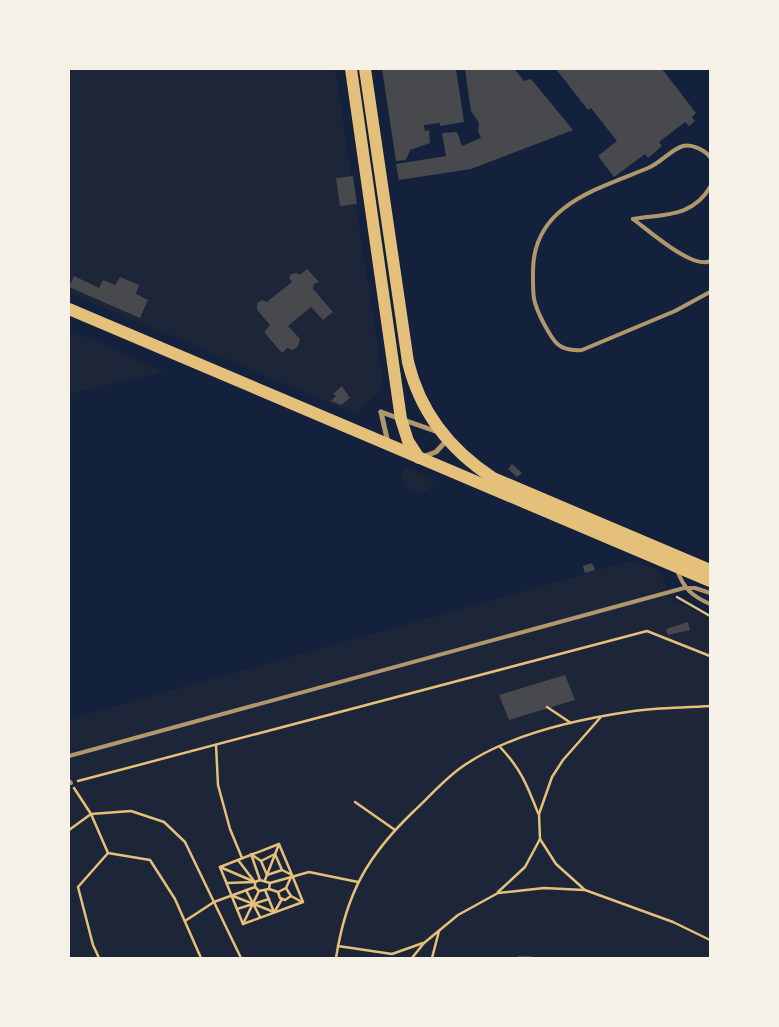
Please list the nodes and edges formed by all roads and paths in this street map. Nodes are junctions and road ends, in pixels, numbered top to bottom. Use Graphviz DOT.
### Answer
graph roads {
  1 [pos="351,69"];
  2 [pos="365,69"];
  3 [pos="710,157"];
  4 [pos="710,187"];
  5 [pos="710,261"];
  6 [pos="710,292"];
  7 [pos="69,308"];
  8 [pos="401,419"];
  9 [pos="444,436"];
  10 [pos="388,442"];
  11 [pos="419,458"];
  12 [pos="675,566"];
  13 [pos="710,570"];
  14 [pos="710,580"];
  15 [pos="684,588"];
  16 [pos="670,592"];
  17 [pos="710,593"];
  18 [pos="710,604"];
  19 [pos="710,616"];
  20 [pos="710,656"];
  21 [pos="710,706"];
  22 [pos="547,707"];
  23 [pos="600,718"];
  24 [pos="572,724"];
  25 [pos="216,745"];
  26 [pos="500,746"];
  27 [pos="69,756"];
  28 [pos="70,782"];
  29 [pos="356,802"];
  30 [pos="91,814"];
  31 [pos="539,814"];
  32 [pos="69,830"];
  33 [pos="395,830"];
  34 [pos="540,838"];
  35 [pos="279,844"];
  36 [pos="108,853"];
  37 [pos="251,854"];
  38 [pos="275,854"];
  39 [pos="242,858"];
  40 [pos="238,860"];
  41 [pos="261,861"];
  42 [pos="220,867"];
  43 [pos="282,870"];
  44 [pos="267,875"];
  45 [pos="292,875"];
  46 [pos="260,880"];
  47 [pos="265,880"];
  48 [pos="255,882"];
  49 [pos="358,882"];
  50 [pos="226,883"];
  51 [pos="270,883"];
  52 [pos="255,887"];
  53 [pos="286,888"];
  54 [pos="267,889"];
  55 [pos="246,890"];
  56 [pos="585,890"];
  57 [pos="259,892"];
  58 [pos="278,892"];
  59 [pos="498,893"];
  60 [pos="231,895"];
  61 [pos="291,896"];
  62 [pos="269,899"];
  63 [pos="282,899"];
  64 [pos="214,902"];
  65 [pos="303,902"];
  66 [pos="253,904"];
  67 [pos="237,909"];
  68 [pos="274,913"];
  69 [pos="260,918"];
  70 [pos="185,921"];
  71 [pos="243,924"];
  72 [pos="439,930"];
  73 [pos="710,940"];
  74 [pos="424,943"];
  75 [pos="338,946"];
  76 [pos="99,958"];
  77 [pos="201,958"];
  78 [pos="241,958"];
  79 [pos="336,958"];
  80 [pos="412,958"];
  81 [pos="432,958"];
  82 [pos="518,958"];
  83 [pos="532,958"];
  1 -- 8 [label="main road"];
  2 -- 9 [label="main road"];
  3 -- 6 [label="lane"];
  4 -- 5 [label="lane"];
  7 -- 10 [label="main road"];
  8 -- 9 [label="street"];
  8 -- 10 [label="street"];
  8 -- 11 [label="main road"];
  9 -- 11 [label="street"];
  9 -- 13 [label="main road"];
  10 -- 11 [label="main road"];
  11 -- 12 [label="main road"];
  12 -- 14 [label="main road"];
  12 -- 15 [label="lane"];
  15 -- 16 [label="lane"];
  15 -- 17 [label="lane"];
  15 -- 18 [label="lane"];
  16 -- 19 [label="path"];
  16 -- 27 [label="lane"];
  20 -- 25 [label="path"];
  21 -- 23 [label="path"];
  22 -- 24 [label="path"];
  23 -- 24 [label="path"];
  23 -- 31 [label="path"];
  24 -- 26 [label="path"];
  25 -- 28 [label="path"];
  25 -- 39 [label="path"];
  26 -- 31 [label="path"];
  26 -- 33 [label="path"];
  28 -- 30 [label="path"];
  29 -- 33 [label="path"];
  30 -- 32 [label="path"];
  30 -- 36 [label="path"];
  30 -- 64 [label="path"];
  31 -- 34 [label="path"];
  33 -- 49 [label="path"];
  34 -- 56 [label="path"];
  34 -- 59 [label="path"];
  35 -- 37 [label="path"];
  35 -- 38 [label="path"];
  35 -- 45 [label="path"];
  36 -- 70 [label="path"];
  36 -- 76 [label="path"];
  37 -- 39 [label="path"];
  37 -- 41 [label="path"];
  37 -- 46 [label="path"];
  38 -- 41 [label="path"];
  38 -- 43 [label="path"];
  38 -- 44 [label="path"];
  39 -- 40 [label="path"];
  40 -- 42 [label="path"];
  40 -- 48 [label="path"];
  41 -- 44 [label="path"];
  42 -- 48 [label="path"];
  42 -- 50 [label="path"];
  43 -- 44 [label="path"];
  43 -- 45 [label="path"];
  44 -- 47 [label="path"];
  45 -- 49 [label="path"];
  45 -- 51 [label="path"];
  45 -- 53 [label="path"];
  45 -- 65 [label="path"];
  46 -- 47 [label="path"];
  46 -- 48 [label="path"];
  47 -- 51 [label="path"];
  48 -- 50 [label="path"];
  48 -- 52 [label="path"];
  49 -- 75 [label="path"];
  50 -- 60 [label="path"];
  51 -- 54 [label="path"];
  52 -- 55 [label="path"];
  52 -- 57 [label="path"];
  53 -- 58 [label="path"];
  53 -- 61 [label="path"];
  54 -- 57 [label="path"];
  54 -- 58 [label="path"];
  54 -- 62 [label="path"];
  55 -- 60 [label="path"];
  55 -- 66 [label="path"];
  56 -- 59 [label="path"];
  56 -- 73 [label="path"];
  57 -- 66 [label="path"];
  58 -- 63 [label="path"];
  59 -- 72 [label="path"];
  60 -- 64 [label="path"];
  60 -- 66 [label="path"];
  60 -- 67 [label="path"];
  61 -- 63 [label="path"];
  61 -- 65 [label="path"];
  62 -- 66 [label="path"];
  62 -- 68 [label="path"];
  63 -- 68 [label="path"];
  64 -- 70 [label="path"];
  64 -- 78 [label="path"];
  65 -- 68 [label="path"];
  66 -- 67 [label="path"];
  66 -- 68 [label="path"];
  66 -- 69 [label="path"];
  66 -- 71 [label="path"];
  67 -- 71 [label="path"];
  68 -- 69 [label="path"];
  69 -- 71 [label="path"];
  70 -- 77 [label="path"];
  72 -- 74 [label="path"];
  72 -- 81 [label="path"];
  74 -- 75 [label="path"];
  74 -- 80 [label="path"];
  75 -- 79 [label="path"];
  82 -- 83 [label="path"];
}
